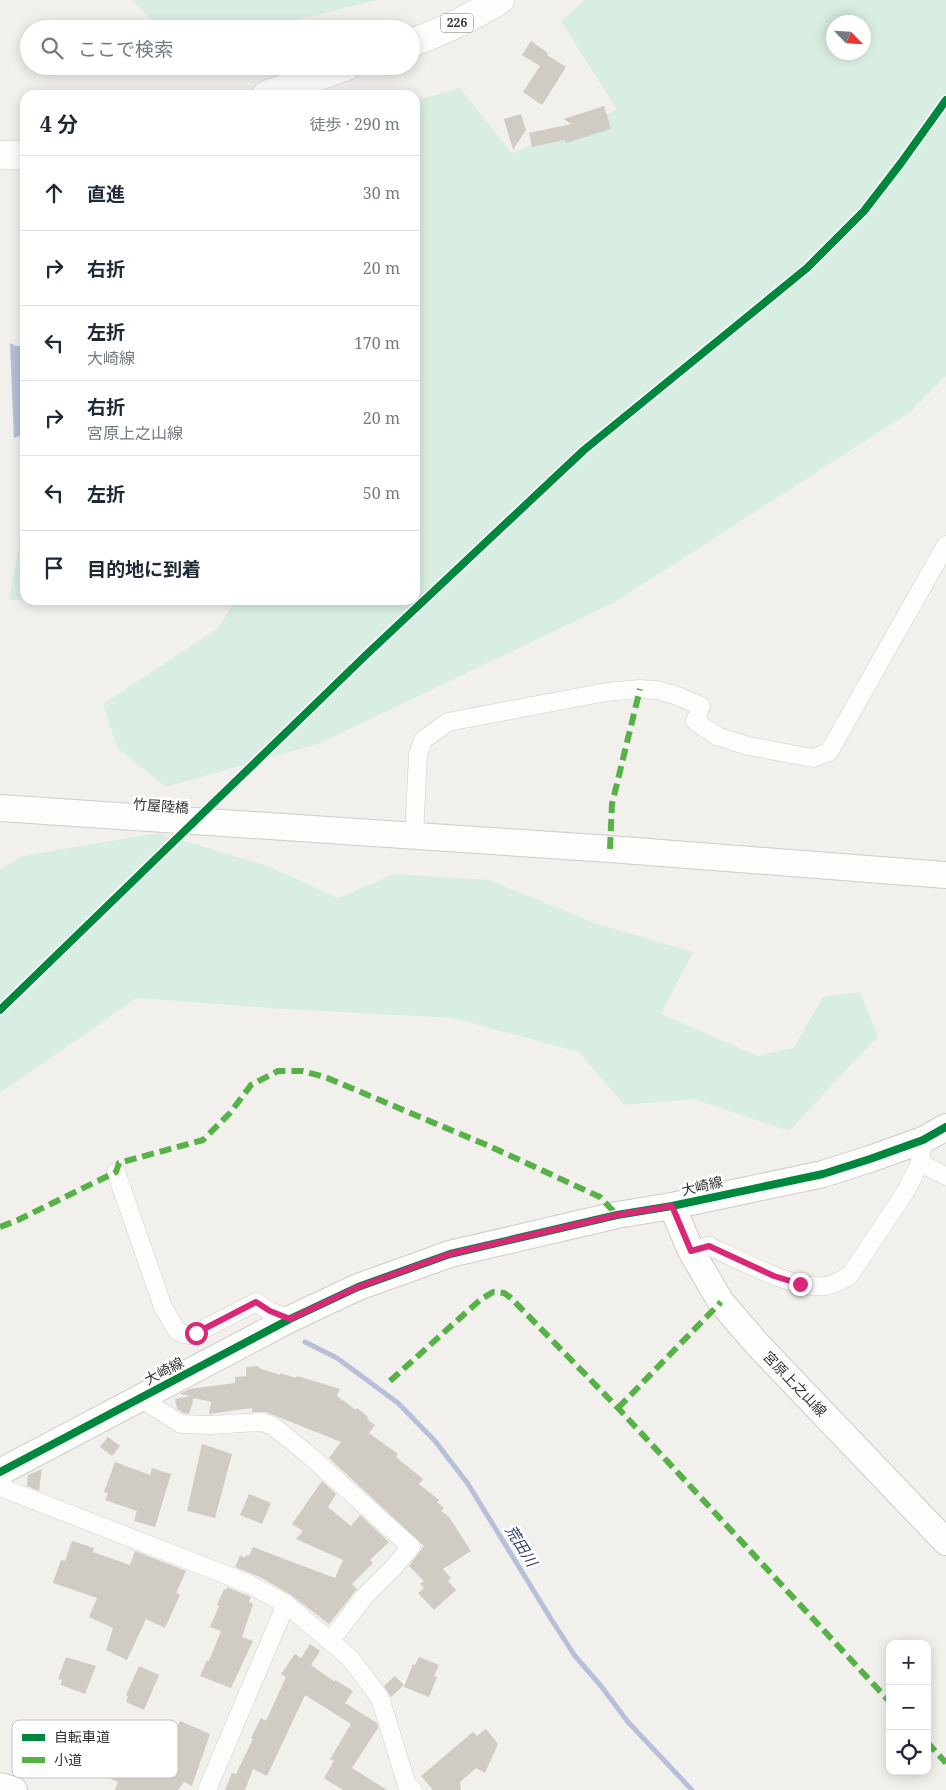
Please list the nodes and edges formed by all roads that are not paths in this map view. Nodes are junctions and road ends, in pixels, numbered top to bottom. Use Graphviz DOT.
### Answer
graph roads {
  1 [pos="500,0"];
  2 [pos="420,40"];
  3 [pos="322,75"];
  4 [pos="280,90"];
  5 [pos="0,155"];
  6 [pos="20,155"];
  7 [pos="946,545"];
  8 [pos="0,808"];
  9 [pos="414,836"];
  10 [pos="946,875"];
  11 [pos="946,1127"];
  12 [pos="922,1152"];
  13 [pos="116,1172"];
  14 [pos="946,1176"];
  15 [pos="672,1206"];
  16 [pos="691,1251"];
  17 [pos="290,1319"];
  18 [pos="140,1398"];
  19 [pos="0,1472"];
  20 [pos="0,1487"];
  21 [pos="946,1542"];
  22 [pos="286,1604"];
  23 [pos="331,1640"];
  24 [pos="0,1786"];
  25 [pos="14,1790"];
  26 [pos="207,1790"];
  27 [pos="413,1790"];
  1 -- 2 [label="highway, 226"];
  3 -- 4 [label="highway"];
  5 -- 6 [label="highway"];
  7 -- 9 [label="street"];
  8 -- 9 [label="street, 竹屋陸橋"];
  9 -- 10 [label="street, 竹屋陸橋"];
  11 -- 12 [label="street, 大崎線"];
  12 -- 14 [label="street"];
  12 -- 15 [label="street, 大崎線"];
  12 -- 16 [label="street"];
  13 -- 17 [label="street"];
  15 -- 16 [label="street, 宮原上之山線"];
  15 -- 17 [label="street, 大崎線"];
  16 -- 21 [label="street, 宮原上之山線"];
  17 -- 18 [label="street, 大崎線"];
  18 -- 19 [label="street, 大崎線"];
  18 -- 23 [label="street"];
  20 -- 22 [label="street"];
  22 -- 23 [label="street"];
  22 -- 26 [label="street"];
  23 -- 27 [label="street"];
  24 -- 25 [label="street"];
}
